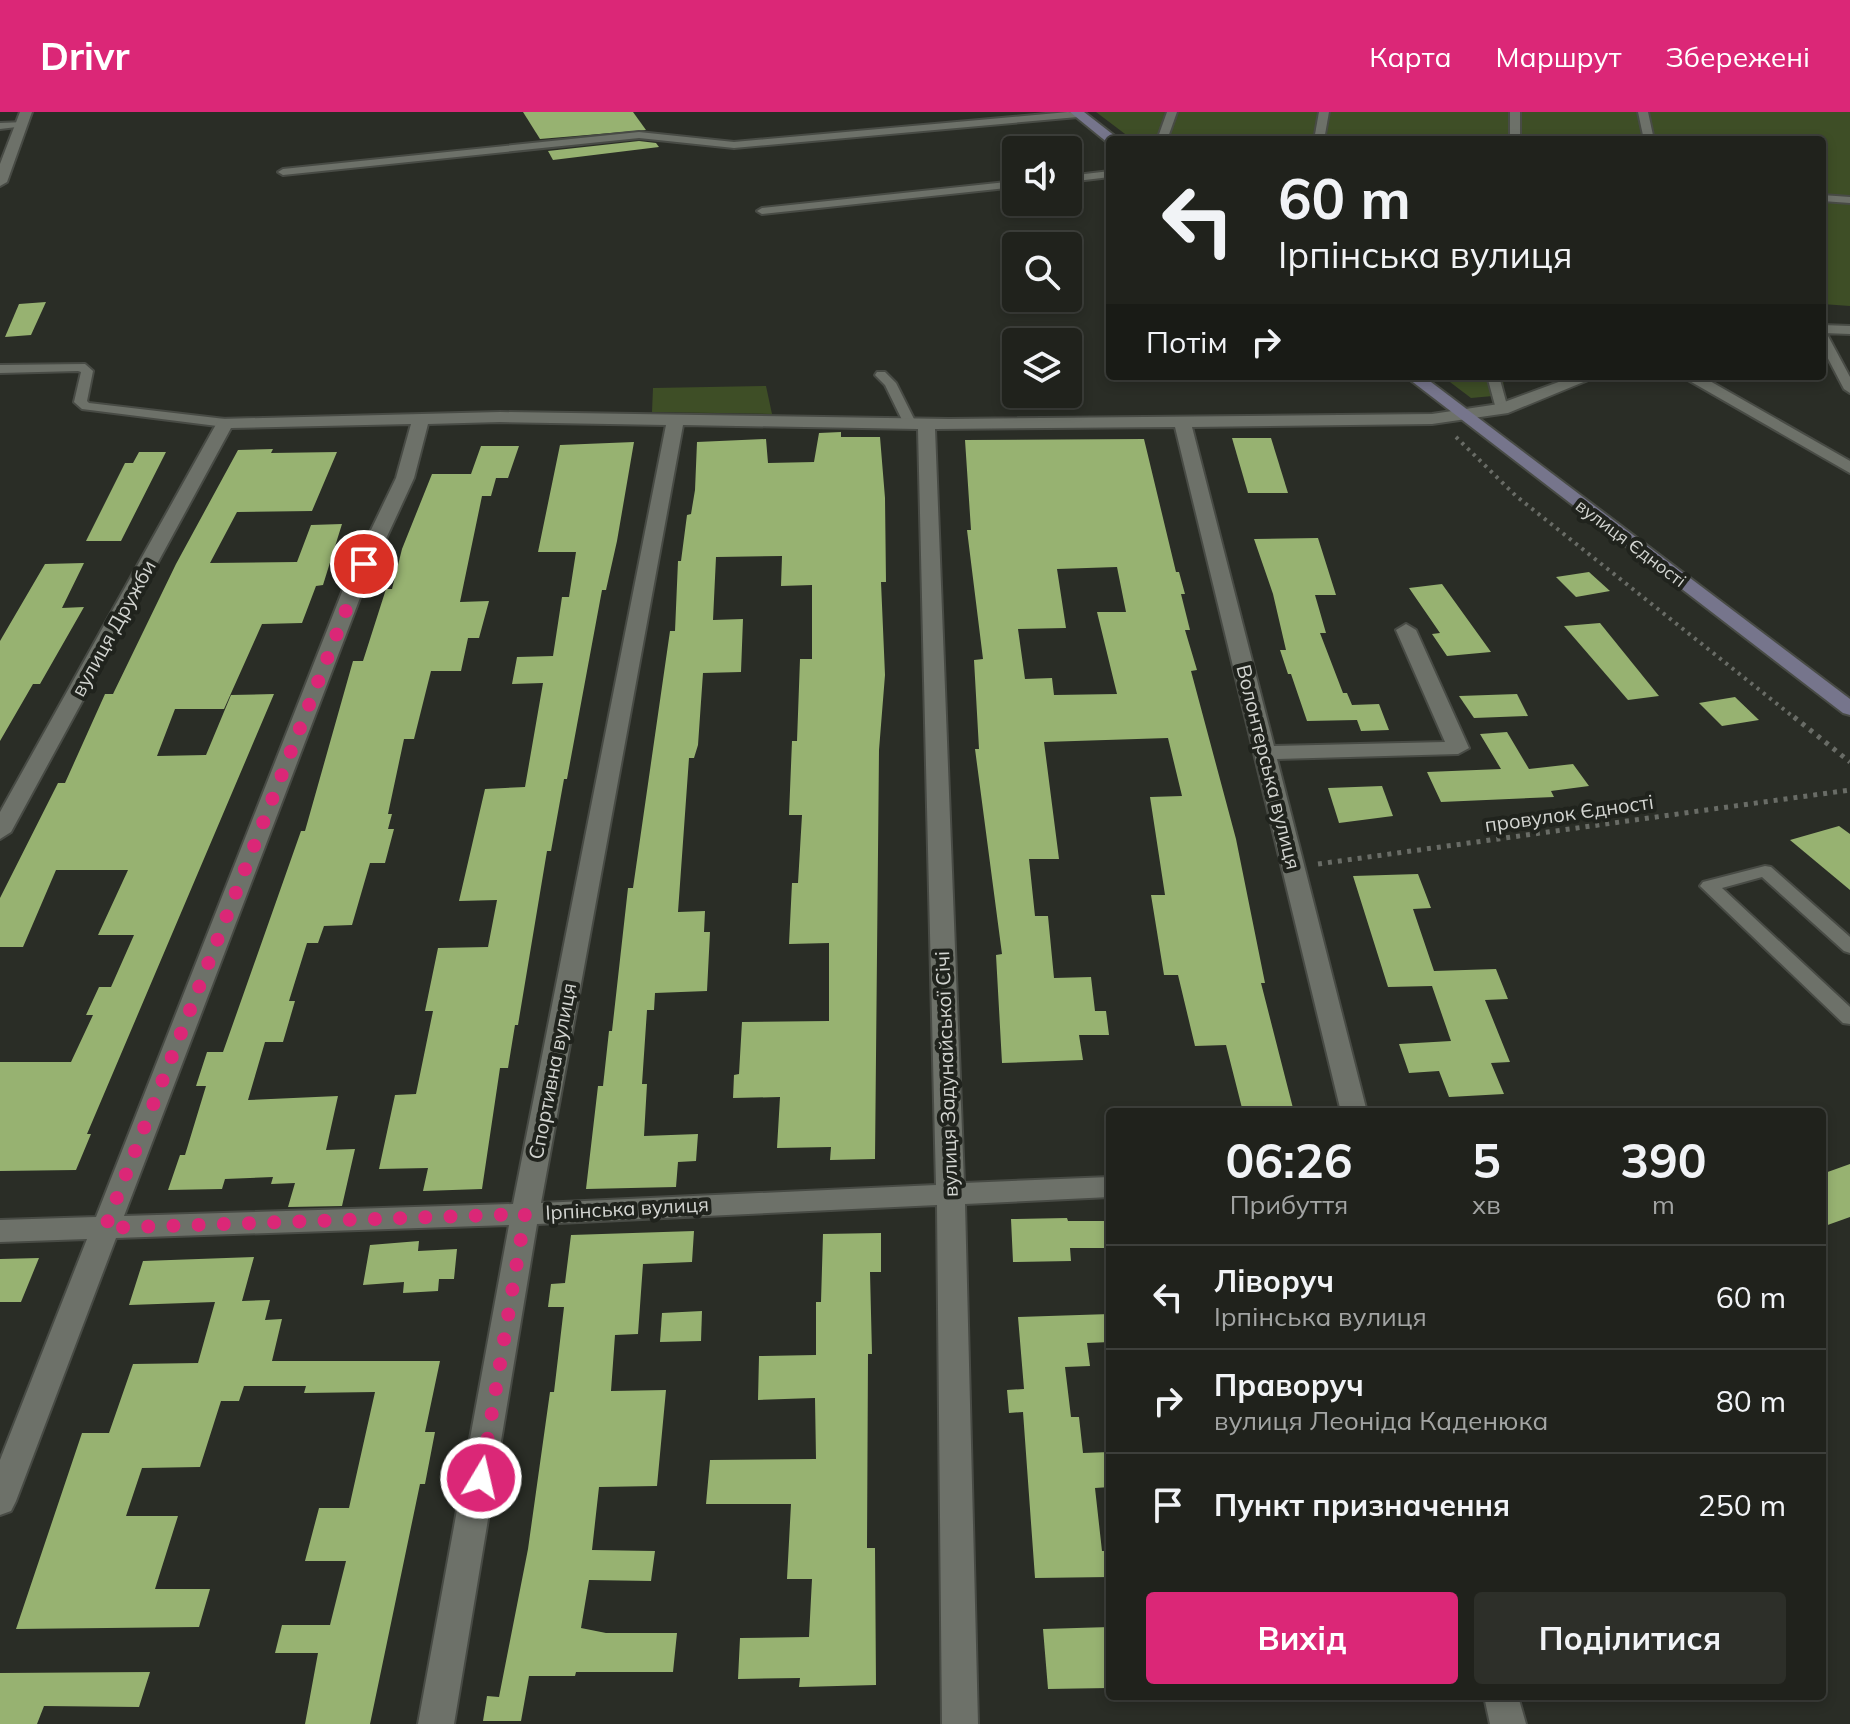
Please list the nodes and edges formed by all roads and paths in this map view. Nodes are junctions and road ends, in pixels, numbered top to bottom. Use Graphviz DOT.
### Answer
graph roads {
  1 [pos="1172,112"];
  2 [pos="1324,112"];
  3 [pos="1515,112"];
  4 [pos="1643,112"];
  5 [pos="1077,113"];
  6 [pos="24,118"];
  7 [pos="0,126"];
  8 [pos="1108,136"];
  9 [pos="1163,136"];
  10 [pos="1320,136"];
  11 [pos="1515,136"];
  12 [pos="1648,136"];
  13 [pos="4,158"];
  14 [pos="283,172"];
  15 [pos="1106,174"];
  16 [pos="1082,177"];
  17 [pos="0,182"];
  18 [pos="1002,185"];
  19 [pos="1826,198"];
  20 [pos="1850,200"];
  21 [pos="762,211"];
  22 [pos="1826,329"];
  23 [pos="1850,330"];
  24 [pos="1826,344"];
  25 [pos="0,369"];
  26 [pos="881,375"];
  27 [pos="1418,380"];
  28 [pos="1494,380"];
  29 [pos="1579,380"];
  30 [pos="1696,380"];
  31 [pos="1850,389"];
  32 [pos="1502,409"];
  33 [pos="1465,416"];
  34 [pos="421,419"];
  35 [pos="675,420"];
  36 [pos="1182,422"];
  37 [pos="225,423"];
  38 [pos="918,423"];
  39 [pos="1447,429"];
  40 [pos="1850,468"];
  41 [pos="1406,630"];
  42 [pos="1850,709"];
  43 [pos="1266,753"];
  44 [pos="1850,762"];
  45 [pos="1850,790"];
  46 [pos="0,832"];
  47 [pos="1293,868"];
  48 [pos="1850,947"];
  49 [pos="1850,1018"];
  50 [pos="1353,1108"];
  51 [pos="1106,1187"];
  52 [pos="950,1193"];
  53 [pos="525,1214"];
  54 [pos="105,1228"];
  55 [pos="0,1231"];
  56 [pos="0,1501"];
  57 [pos="1502,1700"];
  58 [pos="436,1724"];
  59 [pos="960,1724"];
  60 [pos="1508,1724"];
  1 -- 9 [label="lane"];
  2 -- 10 [label="lane"];
  3 -- 11 [label="lane"];
  4 -- 12 [label="lane"];
  5 -- 8 [label="main road"];
  5 -- 14 [label="lane"];
  6 -- 7 [label="lane"];
  6 -- 13 [label="street"];
  13 -- 17 [label="street"];
  15 -- 16 [label="lane"];
  18 -- 21 [label="lane"];
  19 -- 20 [label="lane"];
  22 -- 23 [label="lane"];
  24 -- 31 [label="lane"];
  25 -- 37 [label="lane"];
  26 -- 38 [label="lane"];
  27 -- 33 [label="main road, вулиця Єдності"];
  28 -- 32 [label="lane"];
  29 -- 32 [label="street"];
  30 -- 40 [label="street"];
  32 -- 33 [label="street"];
  33 -- 36 [label="street"];
  33 -- 42 [label="main road, вулиця Єдності"];
  34 -- 35 [label="street"];
  34 -- 37 [label="street"];
  34 -- 54 [label="street"];
  35 -- 38 [label="street"];
  35 -- 53 [label="street, Спортивна вулиця"];
  36 -- 38 [label="street"];
  36 -- 43 [label="street, Волонтерська вулиця"];
  37 -- 46 [label="street, вулиця Дружби"];
  38 -- 52 [label="street, вулиця Задунайської Січі"];
  39 -- 44 [label="path"];
  41 -- 43 [label="street"];
  43 -- 47 [label="street, Волонтерська вулиця"];
  45 -- 47 [label="path, провулок Єдності"];
  47 -- 50 [label="street, Волонтерська вулиця"];
  48 -- 49 [label="lane"];
  51 -- 52 [label="street, Ірпінська вулиця"];
  52 -- 53 [label="street, Ірпінська вулиця"];
  52 -- 59 [label="street, вулиця Задунайської Січі"];
  53 -- 54 [label="street, Ірпінська вулиця"];
  53 -- 58 [label="street, Спортивна вулиця"];
  54 -- 55 [label="street, Ірпінська вулиця"];
  54 -- 56 [label="street"];
  57 -- 60 [label="street"];
}
